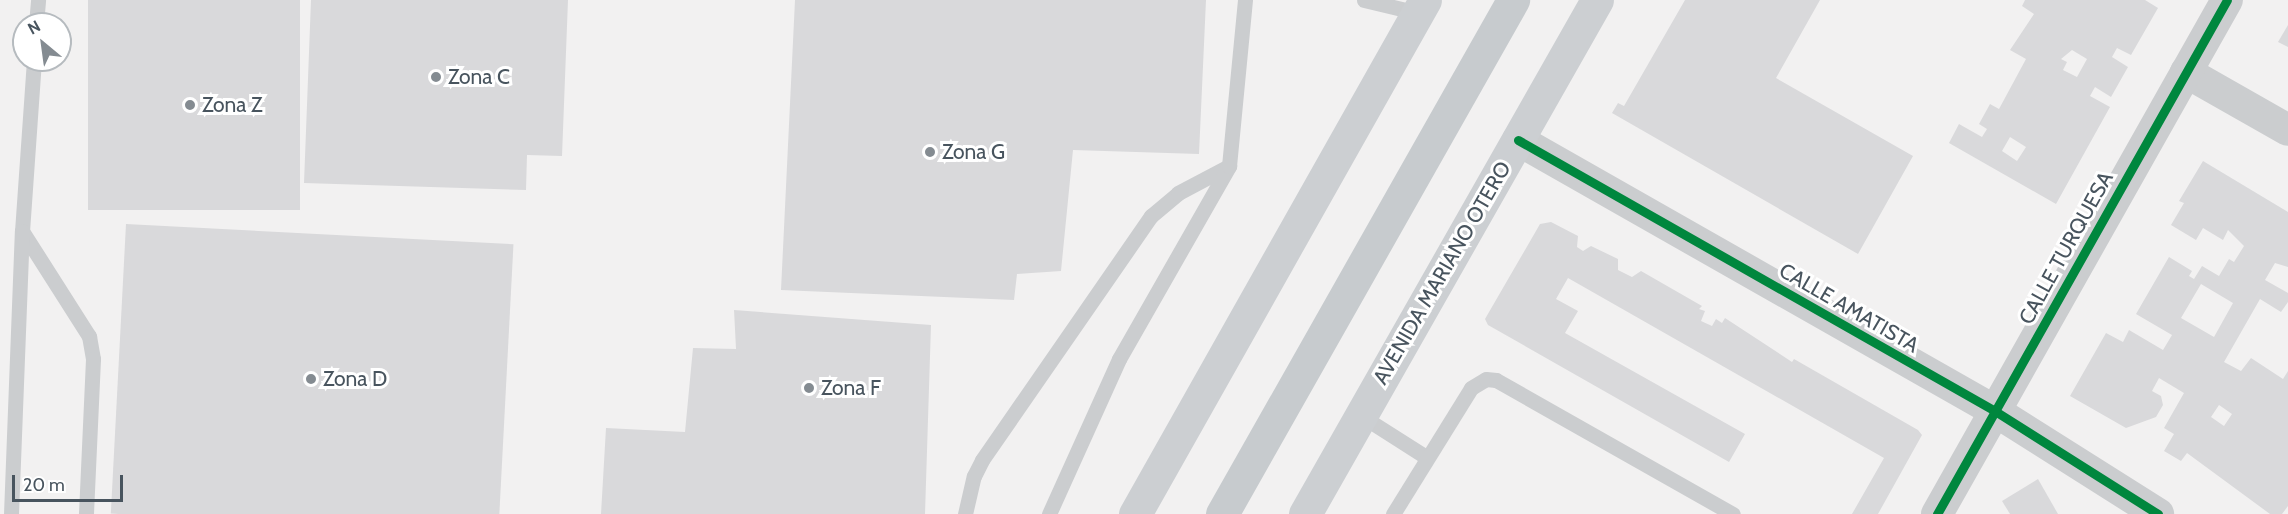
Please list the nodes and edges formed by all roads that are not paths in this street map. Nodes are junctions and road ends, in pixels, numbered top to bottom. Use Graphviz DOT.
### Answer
graph roads {
  1 [pos="1245,0"];
  2 [pos="1364,0"];
  3 [pos="1513,0"];
  4 [pos="1597,0"];
  5 [pos="2227,0"];
  6 [pos="1422,7"];
  7 [pos="33,72"];
  8 [pos="2186,72"];
  9 [pos="2288,130"];
  10 [pos="1518,140"];
  11 [pos="1229,166"];
  12 [pos="22,231"];
  13 [pos="1995,411"];
  14 [pos="1360,415"];
  15 [pos="1426,457"];
  16 [pos="11,514"];
  17 [pos="86,514"];
  18 [pos="964,514"];
  19 [pos="1049,514"];
  20 [pos="1135,514"];
  21 [pos="1222,514"];
  22 [pos="1305,514"];
  23 [pos="1393,514"];
  24 [pos="1733,514"];
  25 [pos="1937,514"];
  26 [pos="2158,514"];
  1 -- 11 [label="lane"];
  2 -- 6 [label="lane"];
  3 -- 21 [label="main road"];
  4 -- 10 [label="main road, AVENIDA MARIANO OTERO"];
  5 -- 8 [label="street, CALLE TURQUESA"];
  6 -- 20 [label="main road"];
  7 -- 12 [label="lane"];
  8 -- 9 [label="street"];
  8 -- 13 [label="street, CALLE TURQUESA"];
  10 -- 13 [label="street, CALLE AMATISTA"];
  10 -- 14 [label="main road, AVENIDA MARIANO OTERO"];
  11 -- 18 [label="lane"];
  11 -- 19 [label="lane"];
  12 -- 16 [label="lane"];
  12 -- 17 [label="lane"];
  13 -- 25 [label="street, CALLE TURQUESA"];
  13 -- 26 [label="street, CALLE AMATISTA"];
  14 -- 15 [label="lane"];
  14 -- 22 [label="main road, AVENIDA MARIANO OTERO"];
  15 -- 23 [label="lane"];
  15 -- 24 [label="lane"];
}
